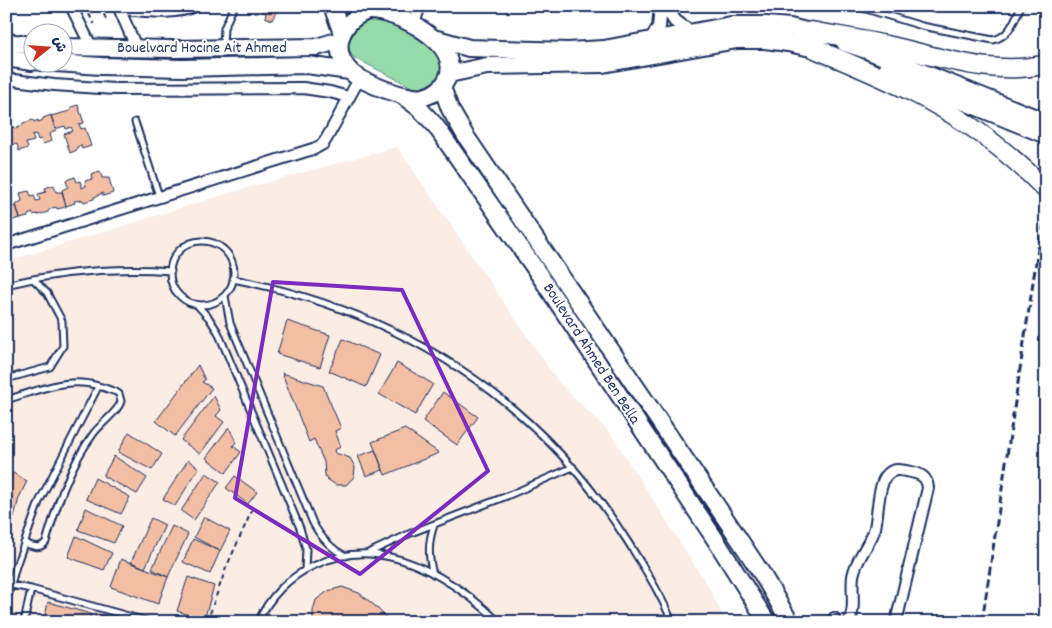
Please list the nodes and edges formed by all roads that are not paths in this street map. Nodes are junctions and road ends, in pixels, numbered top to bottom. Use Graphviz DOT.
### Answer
graph roads {
  1 [pos="71,6"];
  2 [pos="195,6"];
  3 [pos="234,6"];
  4 [pos="332,6"];
  5 [pos="420,6"];
  6 [pos="662,6"];
  7 [pos="665,6"];
  8 [pos="856,6"];
  9 [pos="1021,6"];
  10 [pos="119,8"];
  11 [pos="373,8"];
  12 [pos="413,26"];
  13 [pos="691,33"];
  14 [pos="341,36"];
  15 [pos="437,39"];
  16 [pos="812,39"];
  17 [pos="650,41"];
  18 [pos="6,42"];
  19 [pos="22,44"];
  20 [pos="72,47"];
  21 [pos="92,48"];
  22 [pos="137,49"];
  23 [pos="224,49"];
  24 [pos="6,58"];
  25 [pos="22,60"];
  26 [pos="72,64"];
  27 [pos="1044,64"];
  28 [pos="354,75"];
  29 [pos="6,79"];
  30 [pos="446,81"];
  31 [pos="402,96"];
  32 [pos="348,98"];
  33 [pos="135,122"];
  34 [pos="1046,122"];
  35 [pos="1046,135"];
  36 [pos="1040,184"];
  37 [pos="159,196"];
  38 [pos="6,245"];
  39 [pos="171,271"];
  40 [pos="33,279"];
  41 [pos="233,279"];
  42 [pos="6,285"];
  43 [pos="225,296"];
  44 [pos="197,305"];
  45 [pos="6,379"];
  46 [pos="98,387"];
  47 [pos="6,400"];
  48 [pos="573,467"];
  49 [pos="434,524"];
  50 [pos="24,543"];
  51 [pos="368,553"];
  52 [pos="346,556"];
  53 [pos="304,570"];
  54 [pos="433,574"];
  55 [pos="11,585"];
  56 [pos="31,588"];
  57 [pos="6,604"];
  58 [pos="24,622"];
  59 [pos="150,622"];
  60 [pos="258,622"];
  61 [pos="499,622"];
  62 [pos="672,622"];
  63 [pos="767,622"];
  64 [pos="790,622"];
  65 [pos="850,622"];
  66 [pos="896,622"];
  1 -- 21 [label="street"];
  2 -- 10 [label="street"];
  3 -- 23 [label="lane"];
  4 -- 14 [label="main road"];
  5 -- 12 [label="street"];
  6 -- 17 [label="street"];
  7 -- 13 [label="street"];
  8 -- 9 [label="lane"];
  10 -- 22 [label="street"];
  11 -- 12 [label="main road"];
  11 -- 14 [label="main road"];
  12 -- 15 [label="main road"];
  13 -- 16 [label="main road"];
  13 -- 17 [label="main road"];
  14 -- 23 [label="main road, Bouelvard Hocine Ait Ahmed"];
  14 -- 28 [label="main road"];
  15 -- 17 [label="main road"];
  15 -- 30 [label="main road"];
  16 -- 27 [label="highway"];
  16 -- 30 [label="main road"];
  16 -- 34 [label="main road"];
  16 -- 35 [label="main road"];
  16 -- 36 [label="highway"];
  18 -- 19 [label="main road"];
  20 -- 21 [label="main road, Bouelvard Hocine Ait Ahmed"];
  21 -- 22 [label="main road, Bouelvard Hocine Ait Ahmed"];
  22 -- 23 [label="main road, Bouelvard Hocine Ait Ahmed"];
  24 -- 25 [label="main road"];
  26 -- 28 [label="main road"];
  28 -- 31 [label="main road"];
  28 -- 32 [label="street"];
  29 -- 32 [label="street"];
  30 -- 31 [label="main road"];
  30 -- 64 [label="main road, Boulevard Ahmed Ben Bella"];
  31 -- 63 [label="main road, Boulevard Ahmed Ben Bella"];
  32 -- 37 [label="street"];
  33 -- 37 [label="lane"];
  37 -- 38 [label="street"];
  39 -- 40 [label="lane"];
  39 -- 41 [label="lane"];
  39 -- 44 [label="lane"];
  40 -- 42 [label="lane"];
  40 -- 45 [label="lane"];
  41 -- 43 [label="lane"];
  41 -- 48 [label="lane"];
  43 -- 44 [label="lane"];
  43 -- 52 [label="lane"];
  44 -- 53 [label="lane"];
  46 -- 47 [label="lane"];
  46 -- 50 [label="lane"];
  46 -- 50 [label="lane"];
  48 -- 49 [label="lane"];
  48 -- 62 [label="lane"];
  49 -- 51 [label="lane"];
  49 -- 54 [label="lane"];
  50 -- 55 [label="lane"];
  51 -- 52 [label="lane"];
  51 -- 54 [label="lane"];
  52 -- 53 [label="lane"];
  53 -- 60 [label="lane"];
  54 -- 61 [label="lane"];
  55 -- 56 [label="lane"];
  55 -- 57 [label="lane"];
  56 -- 58 [label="lane"];
  56 -- 59 [label="lane"];
  65 -- 66 [label="street"];
}
